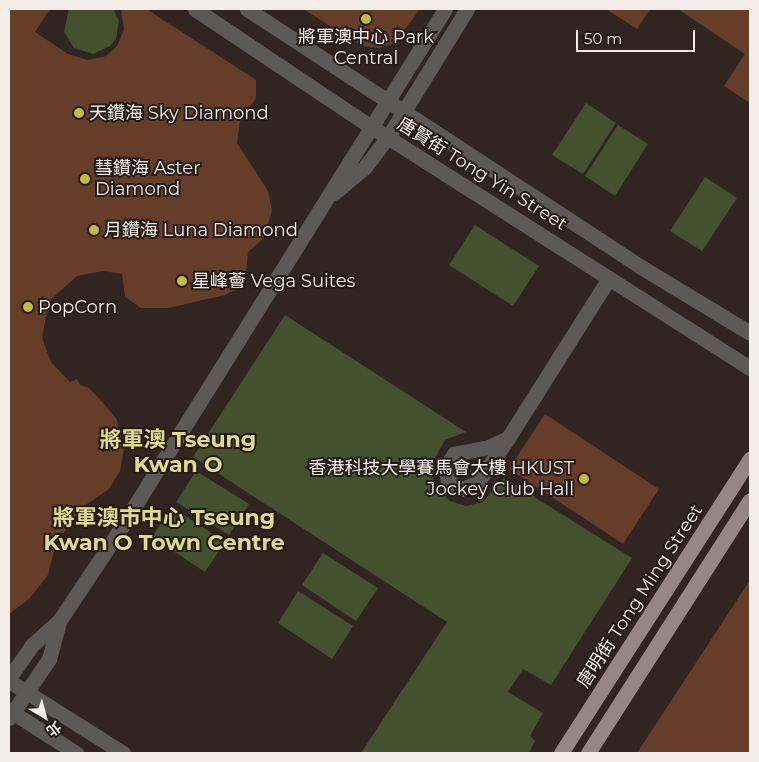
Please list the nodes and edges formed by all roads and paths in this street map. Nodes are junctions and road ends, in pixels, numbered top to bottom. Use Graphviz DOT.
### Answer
graph roads {
  1 [pos="195,9"];
  2 [pos="247,9"];
  3 [pos="445,9"];
  4 [pos="467,9"];
  5 [pos="388,100"];
  6 [pos="405,112"];
  7 [pos="370,126"];
  8 [pos="388,137"];
  9 [pos="329,198"];
  10 [pos="609,278"];
  11 [pos="750,334"];
  12 [pos="750,368"];
  13 [pos="508,438"];
  14 [pos="750,459"];
  15 [pos="750,500"];
  16 [pos="59,621"];
  17 [pos="9,680"];
  18 [pos="26,692"];
  19 [pos="10,713"];
  20 [pos="76,753"];
  21 [pos="123,753"];
  22 [pos="561,753"];
  23 [pos="588,753"];
  1 -- 7 [label="street, 唐賢街 Tong Yin Street"];
  2 -- 5 [label="street, 唐賢街 Tong Yin Street"];
  3 -- 5 [label="street"];
  4 -- 6 [label="street"];
  5 -- 6 [label="street, 唐賢街 Tong Yin Street"];
  5 -- 7 [label="street"];
  6 -- 8 [label="street"];
  6 -- 11 [label="street, 唐賢街 Tong Yin Street"];
  7 -- 8 [label="street, 唐賢街 Tong Yin Street"];
  7 -- 9 [label="street"];
  8 -- 9 [label="street"];
  8 -- 10 [label="street, 唐賢街 Tong Yin Street"];
  9 -- 16 [label="street"];
  10 -- 12 [label="street, 唐賢街 Tong Yin Street"];
  10 -- 13 [label="street"];
  14 -- 22 [label="main road, 唐明街 Tong Ming Street"];
  15 -- 23 [label="main road"];
  16 -- 17 [label="street"];
  16 -- 18 [label="street"];
  17 -- 18 [label="street"];
  18 -- 19 [label="street"];
  18 -- 21 [label="street"];
  19 -- 20 [label="street"];
}
